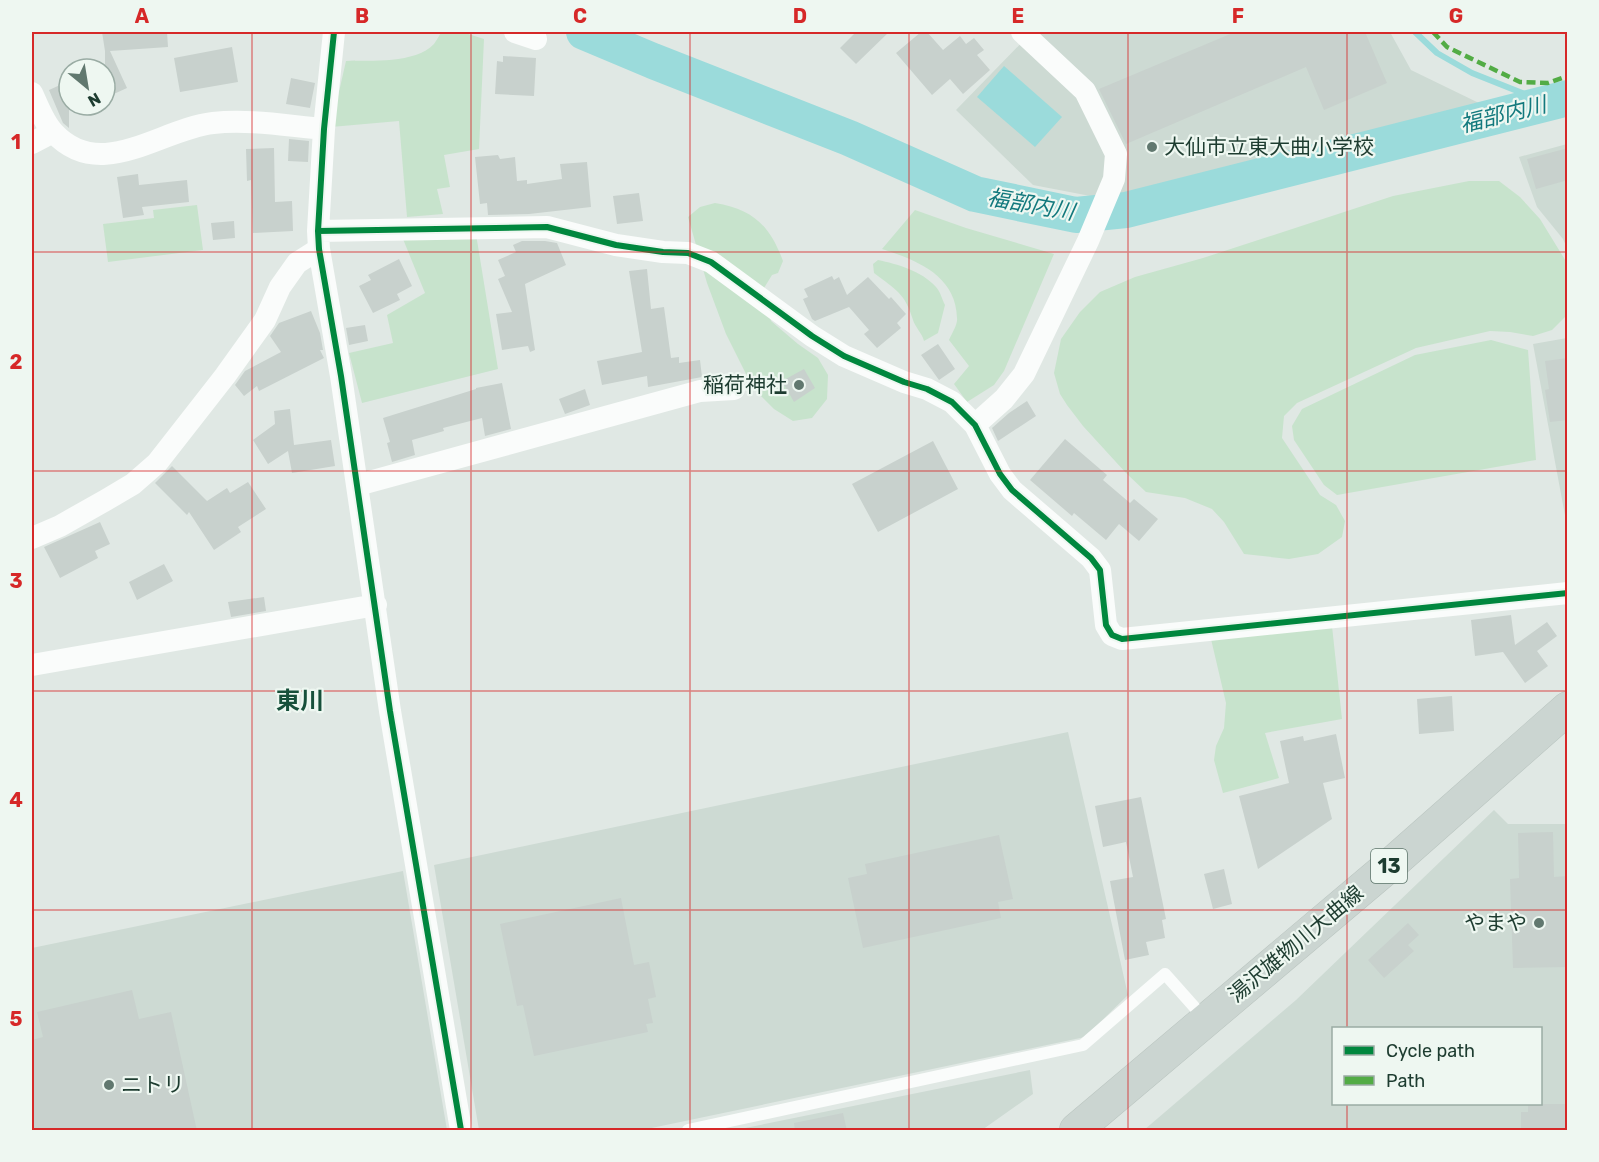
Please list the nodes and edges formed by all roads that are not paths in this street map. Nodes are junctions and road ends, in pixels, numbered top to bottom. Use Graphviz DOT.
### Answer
graph roads {
  1 [pos="334,32"];
  2 [pos="1022,32"];
  3 [pos="32,93"];
  4 [pos="324,129"];
  5 [pos="52,132"];
  6 [pos="32,143"];
  7 [pos="318,240"];
  8 [pos="734,389"];
  9 [pos="975,425"];
  10 [pos="358,485"];
  11 [pos="32,538"];
  12 [pos="1568,593"];
  13 [pos="376,605"];
  14 [pos="32,665"];
  15 [pos="1568,708"];
  16 [pos="1206,1020"];
  17 [pos="461,1131"];
  18 [pos="688,1131"];
  19 [pos="1076,1131"];
  1 -- 4 [label="street"];
  2 -- 9 [label="street"];
  3 -- 5 [label="street"];
  4 -- 5 [label="street"];
  4 -- 7 [label="street"];
  5 -- 6 [label="street"];
  7 -- 9 [label="street"];
  7 -- 10 [label="street"];
  7 -- 11 [label="street"];
  8 -- 10 [label="street"];
  9 -- 12 [label="street"];
  10 -- 13 [label="street"];
  13 -- 14 [label="street"];
  13 -- 17 [label="street"];
  15 -- 16 [label="main road, 湯沢雄物川大曲線 / 13"];
  16 -- 18 [label="lane"];
  16 -- 19 [label="main road, 湯沢雄物川大曲線 / 13"];
}
